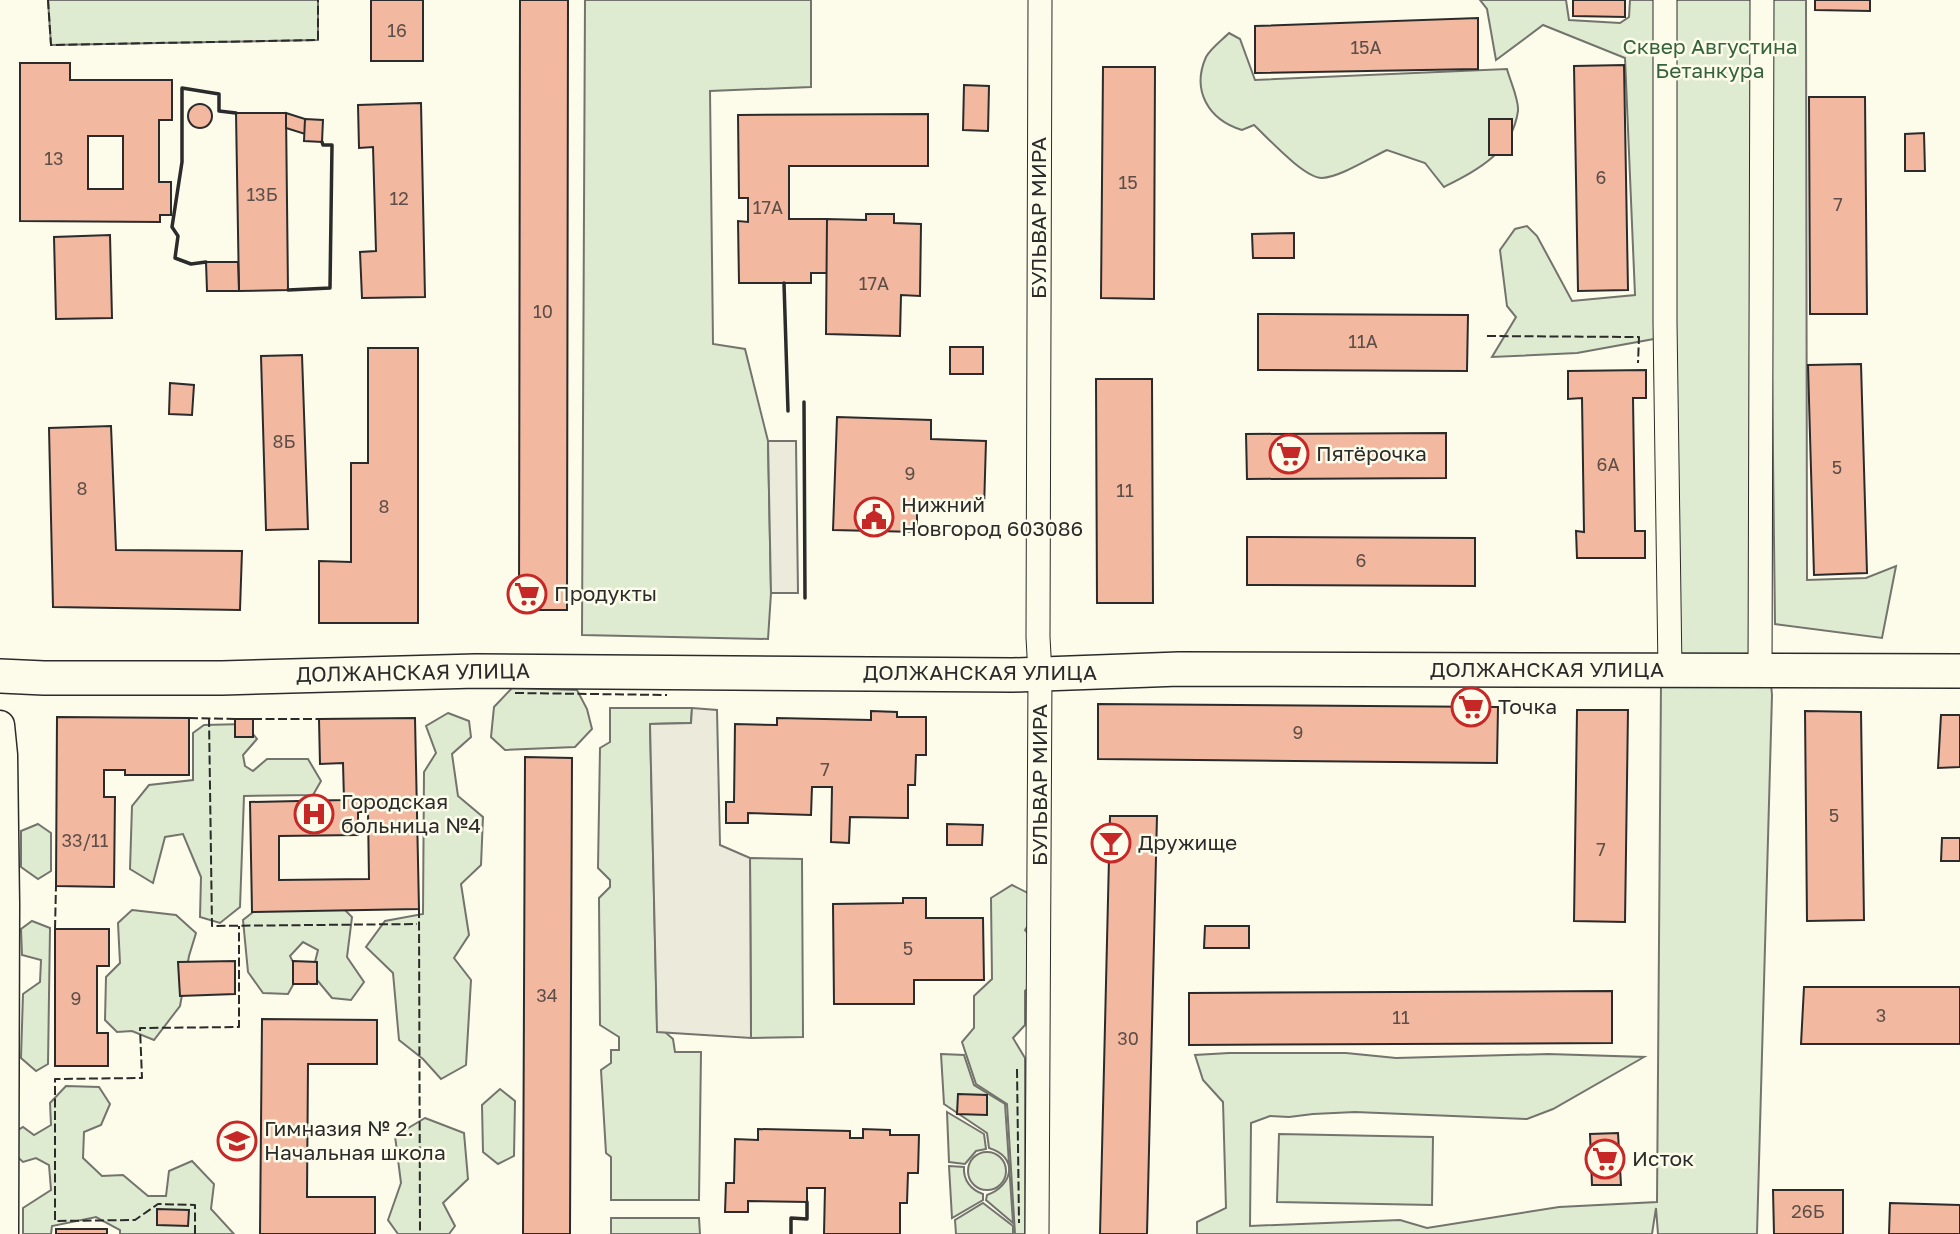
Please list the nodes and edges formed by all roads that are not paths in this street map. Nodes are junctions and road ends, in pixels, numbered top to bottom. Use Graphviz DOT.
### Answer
graph roads {
  1 [pos="1040,0"];
  2 [pos="1665,0"];
  3 [pos="1762,0"];
  4 [pos="1670,670"];
  5 [pos="1960,671"];
  6 [pos="1760,673"];
  7 [pos="1040,674"];
  8 [pos="0,676"];
  9 [pos="0,725"];
  10 [pos="4,1234"];
  11 [pos="1037,1234"];
  1 -- 7 [label="street, БУЛЬВАР МИРА"];
  2 -- 4 [label="street"];
  3 -- 6 [label="street"];
  4 -- 6 [label="main road, ДОЛЖАНСКАЯ УЛИЦА"];
  4 -- 7 [label="main road, ДОЛЖАНСКАЯ УЛИЦА"];
  5 -- 6 [label="main road, ДОЛЖАНСКАЯ УЛИЦА"];
  7 -- 8 [label="main road, ДОЛЖАНСКАЯ УЛИЦА"];
  7 -- 11 [label="street, БУЛЬВАР МИРА"];
  9 -- 10 [label="street"];
}
